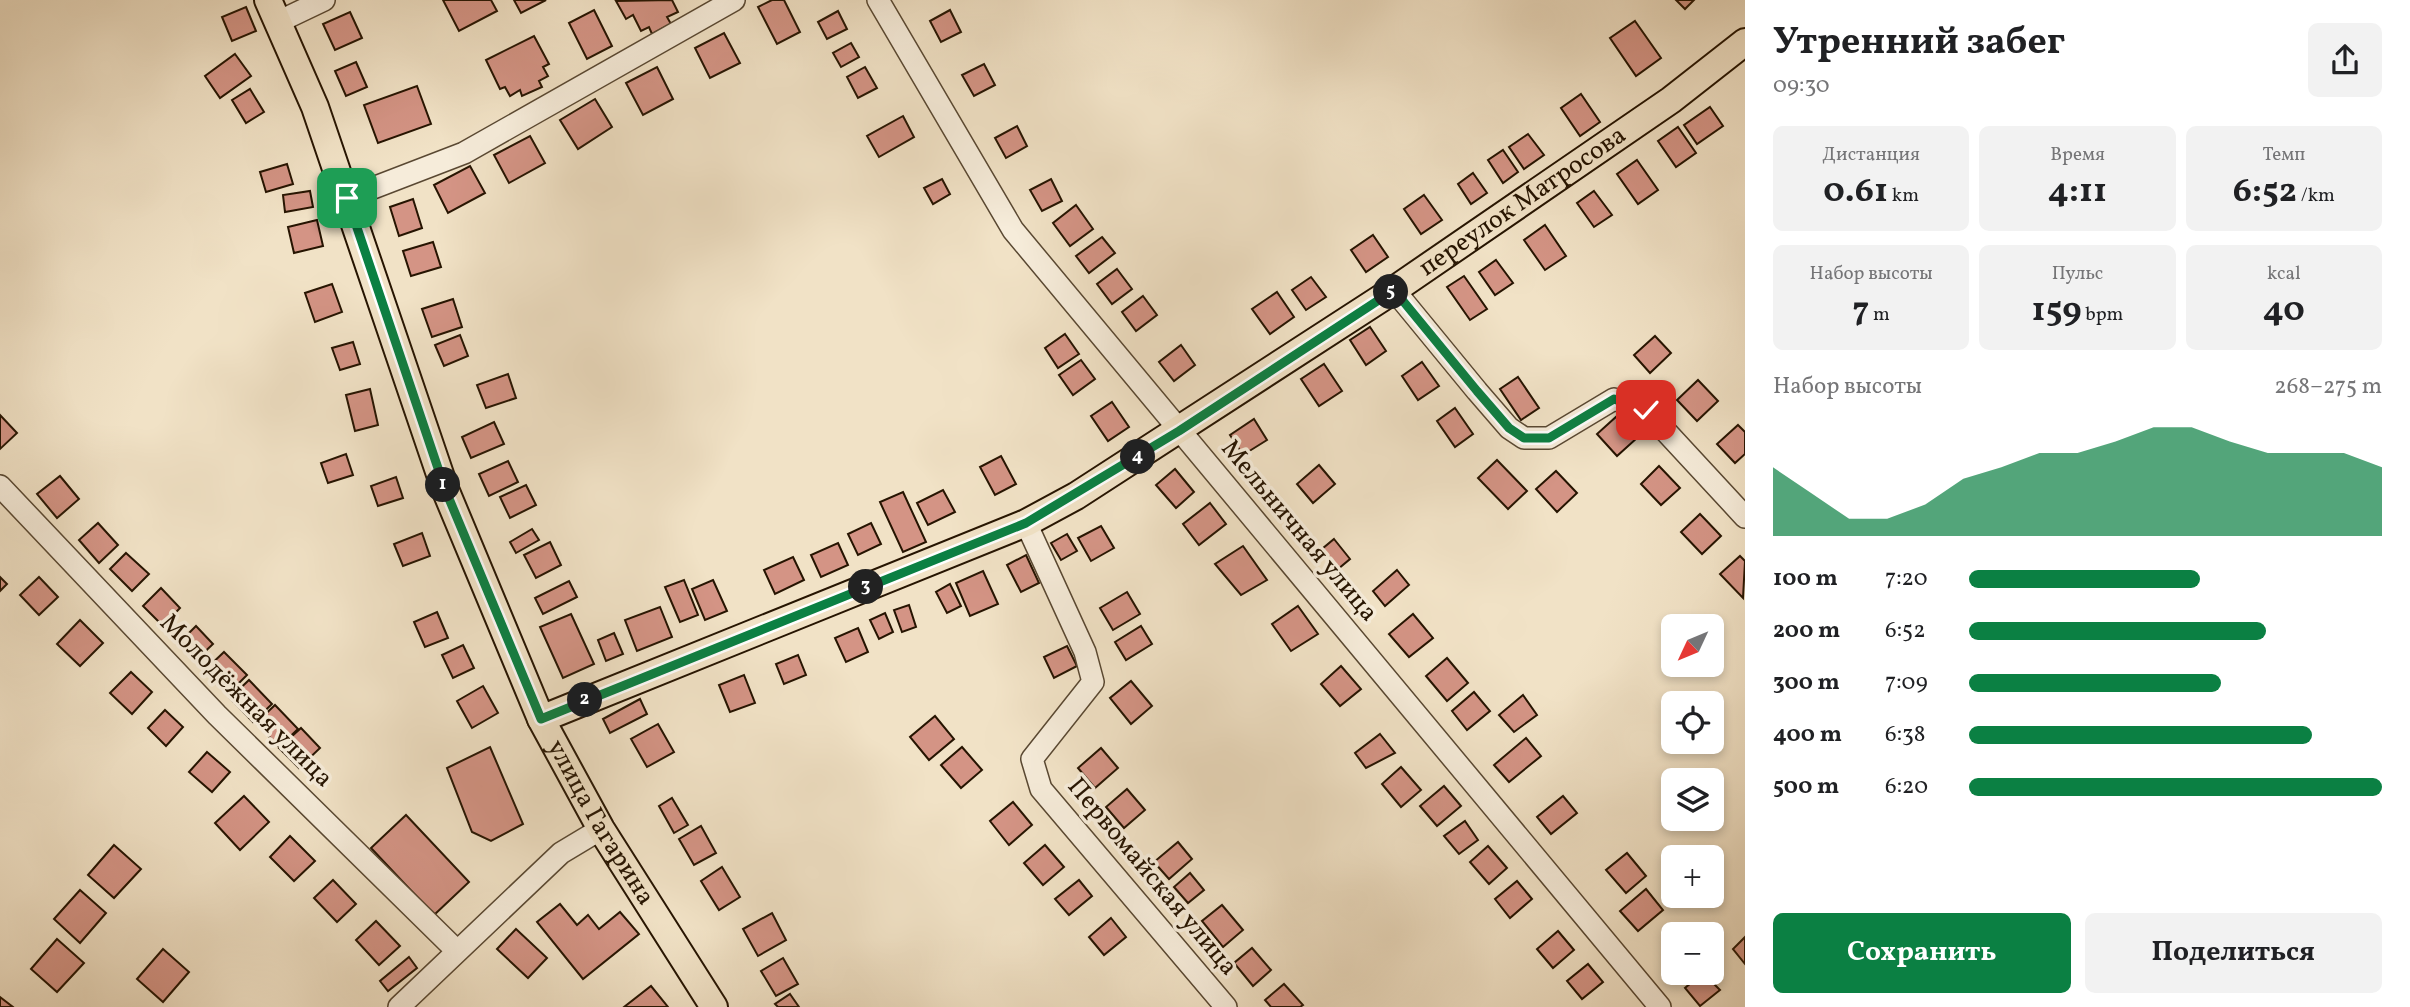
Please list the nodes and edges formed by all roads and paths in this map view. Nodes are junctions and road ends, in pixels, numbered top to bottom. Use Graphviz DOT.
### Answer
graph roads {
  1 [pos="324,0"];
  2 [pos="734,0"];
  3 [pos="878,0"];
  4 [pos="273,11"];
  5 [pos="1745,42"];
  6 [pos="347,198"];
  7 [pos="1394,290"];
  8 [pos="1179,431"];
  9 [pos="0,486"];
  10 [pos="1745,517"];
  11 [pos="1026,523"];
  12 [pos="541,719"];
  13 [pos="601,829"];
  14 [pos="456,950"];
  15 [pos="399,1007"];
  16 [pos="714,1007"];
  17 [pos="1226,1007"];
  18 [pos="1660,1007"];
  1 -- 4 [label="street"];
  2 -- 6 [label="street"];
  3 -- 8 [label="street, Мельничная улица"];
  4 -- 6 [label="main road, улица Гагарина"];
  5 -- 7 [label="main road, переулок Матросова"];
  6 -- 12 [label="main road, улица Гагарина"];
  7 -- 8 [label="main road, переулок Матросова"];
  7 -- 10 [label="street"];
  8 -- 11 [label="main road, переулок Матросова"];
  8 -- 18 [label="street, Мельничная улица"];
  9 -- 14 [label="street, Молодёжная улица"];
  11 -- 12 [label="main road, переулок Матросова"];
  11 -- 17 [label="street, Первомайская улица"];
  12 -- 13 [label="main road, улица Гагарина"];
  13 -- 14 [label="street"];
  13 -- 16 [label="main road, улица Гагарина"];
  14 -- 15 [label="street"];
}
